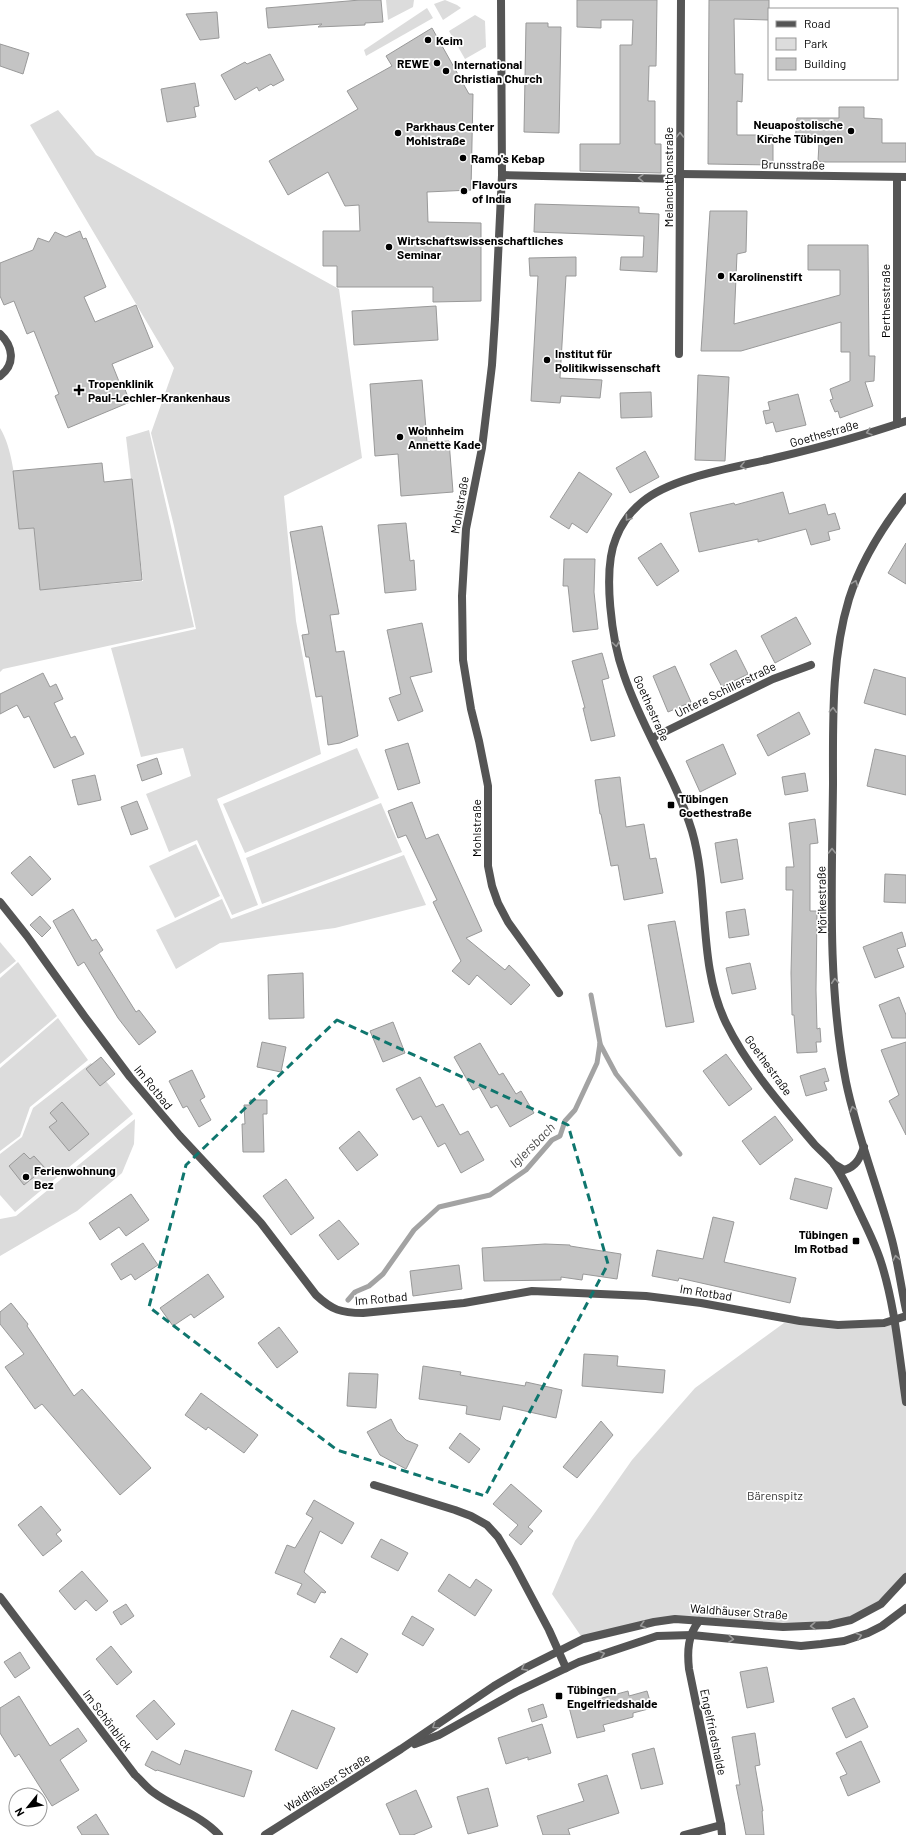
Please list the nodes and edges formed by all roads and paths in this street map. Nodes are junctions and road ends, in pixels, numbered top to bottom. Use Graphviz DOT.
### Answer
graph roads {
  1 [pos="501,0"];
  2 [pos="681,0"];
  3 [pos="502,175"];
  4 [pos="680,176"];
  5 [pos="897,177"];
  6 [pos="906,177"];
  7 [pos="0,334"];
  8 [pos="679,354"];
  9 [pos="0,376"];
  10 [pos="906,420"];
  11 [pos="897,424"];
  12 [pos="906,497"];
  13 [pos="810,665"];
  14 [pos="652,738"];
  15 [pos="0,902"];
  16 [pos="559,992"];
  17 [pos="864,1147"];
  18 [pos="834,1164"];
  19 [pos="906,1310"];
  20 [pos="906,1316"];
  21 [pos="894,1320"];
  22 [pos="906,1402"];
  23 [pos="374,1485"];
  24 [pos="906,1577"];
  25 [pos="0,1597"];
  26 [pos="906,1608"];
  27 [pos="681,1619"];
  28 [pos="699,1621"];
  29 [pos="692,1635"];
  30 [pos="559,1650"];
  31 [pos="566,1668"];
  32 [pos="401,1749"];
  33 [pos="722,1825"];
  34 [pos="219,1835"];
  35 [pos="265,1835"];
  36 [pos="684,1835"];
  37 [pos="722,1835"];
  1 -- 3 [label="street, Mohlstraße"];
  4 -- 2 [label="street, Melanchthonstraße, one-way"];
  4 -- 3 [label="street, Brunsstraße, one-way"];
  3 -- 16 [label="street, Mohlstraße"];
  4 -- 5 [label="street, Brunsstraße"];
  4 -- 8 [label="street, Melanchthonstraße"];
  5 -- 6 [label="street, Brunsstraße"];
  5 -- 11 [label="street, Perthesstraße"];
  7 -- 9 [label="street"];
  10 -- 11 [label="street, Goethestraße"];
  11 -- 14 [label="street, Goethestraße, one-way"];
  17 -- 12 [label="street, Mörikestraße, one-way"];
  13 -- 14 [label="street, Untere Schillerstraße"];
  14 -- 18 [label="street, Goethestraße"];
  15 -- 21 [label="street, Im Rotbad"];
  17 -- 18 [label="street"];
  19 -- 17 [label="street, Mörikestraße, one-way"];
  18 -- 21 [label="street, Goethestraße"];
  20 -- 21 [label="street, Im Rotbad"];
  21 -- 22 [label="street"];
  23 -- 30 [label="street"];
  24 -- 28 [label="street, Waldhäuser Straße, one-way"];
  25 -- 34 [label="street, Im Schönblick"];
  29 -- 26 [label="street, Waldhäuser Straße, one-way"];
  27 -- 28 [label="street, Waldhäuser Straße"];
  27 -- 29 [label="street"];
  27 -- 30 [label="street, Waldhäuser Straße, one-way"];
  28 -- 29 [label="street, Engelfriedshalde"];
  31 -- 29 [label="street, Waldhäuser Straße, one-way"];
  29 -- 33 [label="street, Engelfriedshalde"];
  30 -- 31 [label="street"];
  30 -- 32 [label="street, Waldhäuser Straße, one-way"];
  31 -- 32 [label="street, Waldhäuser Straße"];
  32 -- 35 [label="street, Waldhäuser Straße"];
  33 -- 36 [label="street"];
  33 -- 37 [label="street, Engelfriedshalde"];
}
